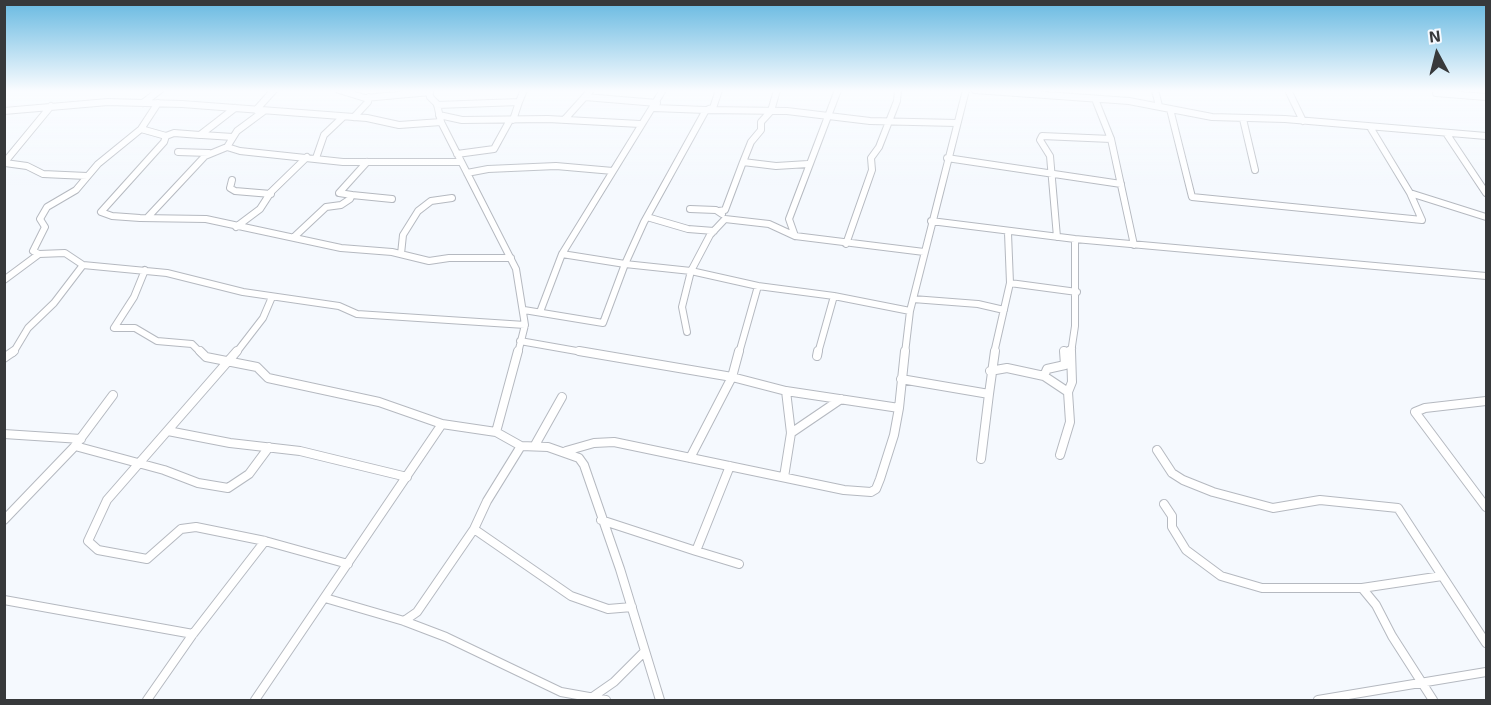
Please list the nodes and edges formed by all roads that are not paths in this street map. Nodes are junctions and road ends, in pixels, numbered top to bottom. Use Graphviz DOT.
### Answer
graph roads {
  1 [pos="37,123"];
  2 [pos="145,123"];
  3 [pos="216,123"];
  4 [pos="249,123"];
  5 [pos="337,123"];
  6 [pos="387,123"];
  7 [pos="417,123"];
  8 [pos="442,123"];
  9 [pos="509,123"];
  10 [pos="624,123"];
  11 [pos="699,123"];
  12 [pos="761,123"];
  13 [pos="825,123"];
  14 [pos="886,123"];
  15 [pos="954,123"];
  16 [pos="957,123"];
  17 [pos="1105,123"];
  18 [pos="1174,123"];
  19 [pos="1244,123"];
  20 [pos="1324,123"];
  21 [pos="640,124"];
  22 [pos="1370,127"];
  23 [pos="141,129"];
  24 [pos="1446,133"];
  25 [pos="200,135"];
  26 [pos="166,136"];
  27 [pos="1486,136"];
  28 [pos="232,137"];
  29 [pos="1111,139"];
  30 [pos="227,147"];
  31 [pos="178,152"];
  32 [pos="209,153"];
  33 [pos="458,154"];
  34 [pos="307,157"];
  35 [pos="315,158"];
  36 [pos="947,158"];
  37 [pos="368,162"];
  38 [pos="461,162"];
  39 [pos="743,162"];
  40 [pos="5,163"];
  41 [pos="808,164"];
  42 [pos="1256,170"];
  43 [pos="612,171"];
  44 [pos="467,173"];
  45 [pos="1050,174"];
  46 [pos="87,176"];
  47 [pos="232,180"];
  48 [pos="1121,184"];
  49 [pos="1486,193"];
  50 [pos="271,194"];
  51 [pos="1410,194"];
  52 [pos="352,195"];
  53 [pos="452,198"];
  54 [pos="392,199"];
  55 [pos="690,209"];
  56 [pos="719,211"];
  57 [pos="647,217"];
  58 [pos="147,218"];
  59 [pos="1486,218"];
  60 [pos="725,219"];
  61 [pos="931,221"];
  62 [pos="236,227"];
  63 [pos="714,231"];
  64 [pos="1008,233"];
  65 [pos="795,236"];
  66 [pos="294,237"];
  67 [pos="1057,237"];
  68 [pos="1075,239"];
  69 [pos="846,244"];
  70 [pos="1134,245"];
  71 [pos="924,252"];
  72 [pos="39,254"];
  73 [pos="401,254"];
  74 [pos="562,254"];
  75 [pos="511,258"];
  76 [pos="625,264"];
  77 [pos="83,265"];
  78 [pos="145,270"];
  79 [pos="691,271"];
  80 [pos="1486,276"];
  81 [pos="4,279"];
  82 [pos="1010,283"];
  83 [pos="758,286"];
  84 [pos="1077,292"];
  85 [pos="834,296"];
  86 [pos="272,297"];
  87 [pos="913,299"];
  88 [pos="524,310"];
  89 [pos="1004,310"];
  90 [pos="910,311"];
  91 [pos="540,312"];
  92 [pos="525,325"];
  93 [pos="687,332"];
  94 [pos="520,341"];
  95 [pos="1071,348"];
  96 [pos="817,356"];
  97 [pos="4,358"];
  98 [pos="229,360"];
  99 [pos="990,371"];
  100 [pos="1044,376"];
  101 [pos="732,377"];
  102 [pos="901,379"];
  103 [pos="786,391"];
  104 [pos="1068,392"];
  105 [pos="989,394"];
  106 [pos="112,395"];
  107 [pos="562,397"];
  108 [pos="841,399"];
  109 [pos="1486,401"];
  110 [pos="899,408"];
  111 [pos="442,424"];
  112 [pos="168,431"];
  113 [pos="496,432"];
  114 [pos="791,433"];
  115 [pos="4,434"];
  116 [pos="81,439"];
  117 [pos="535,445"];
  118 [pos="75,446"];
  119 [pos="521,446"];
  120 [pos="269,447"];
  121 [pos="1157,450"];
  122 [pos="566,451"];
  123 [pos="1060,455"];
  124 [pos="690,458"];
  125 [pos="981,459"];
  126 [pos="141,464"];
  127 [pos="730,466"];
  128 [pos="407,477"];
  129 [pos="784,477"];
  130 [pos="1483,498"];
  131 [pos="1164,504"];
  132 [pos="1486,507"];
  133 [pos="4,520"];
  134 [pos="602,520"];
  135 [pos="474,529"];
  136 [pos="265,541"];
  137 [pos="696,551"];
  138 [pos="348,564"];
  139 [pos="740,564"];
  140 [pos="1442,576"];
  141 [pos="1362,588"];
  142 [pos="325,598"];
  143 [pos="4,600"];
  144 [pos="632,607"];
  145 [pos="404,621"];
  146 [pos="193,634"];
  147 [pos="1486,643"];
  148 [pos="645,651"];
  149 [pos="1486,672"];
  150 [pos="1421,682"];
  151 [pos="590,699"];
  152 [pos="147,700"];
  153 [pos="255,700"];
  154 [pos="606,700"];
  155 [pos="660,700"];
  156 [pos="1318,700"];
  157 [pos="1433,700"];
  1 -- 40 [label="street"];
  2 -- 23 [label="street"];
  3 -- 25 [label="street"];
  4 -- 28 [label="street"];
  5 -- 35 [label="street"];
  6 -- 7 [label="street"];
  8 -- 33 [label="street"];
  9 -- 33 [label="street"];
  10 -- 21 [label="street"];
  11 -- 57 [label="street"];
  12 -- 39 [label="street"];
  13 -- 41 [label="street"];
  14 -- 69 [label="street"];
  15 -- 16 [label="street"];
  16 -- 36 [label="street"];
  17 -- 29 [label="street"];
  18 -- 51 [label="street"];
  19 -- 42 [label="street"];
  20 -- 22 [label="street"];
  21 -- 43 [label="street"];
  22 -- 24 [label="street"];
  22 -- 51 [label="street"];
  23 -- 26 [label="street"];
  23 -- 46 [label="street"];
  24 -- 27 [label="street"];
  24 -- 49 [label="street"];
  25 -- 26 [label="street"];
  25 -- 28 [label="street"];
  26 -- 58 [label="street"];
  28 -- 30 [label="street"];
  29 -- 45 [label="street"];
  29 -- 48 [label="street"];
  30 -- 32 [label="street"];
  30 -- 34 [label="street"];
  31 -- 32 [label="street"];
  32 -- 58 [label="street"];
  33 -- 38 [label="street"];
  34 -- 35 [label="street"];
  34 -- 50 [label="street"];
  35 -- 37 [label="street"];
  36 -- 45 [label="street"];
  36 -- 61 [label="street"];
  37 -- 38 [label="street"];
  37 -- 52 [label="street"];
  38 -- 44 [label="street"];
  39 -- 41 [label="street"];
  39 -- 56 [label="street"];
  40 -- 46 [label="street"];
  41 -- 65 [label="street"];
  43 -- 44 [label="street"];
  43 -- 74 [label="street"];
  44 -- 75 [label="street"];
  45 -- 48 [label="street"];
  45 -- 67 [label="street"];
  46 -- 72 [label="street"];
  47 -- 50 [label="street"];
  48 -- 70 [label="street"];
  50 -- 62 [label="street"];
  51 -- 59 [label="street"];
  52 -- 54 [label="street"];
  52 -- 66 [label="street"];
  53 -- 73 [label="street"];
  55 -- 56 [label="street"];
  56 -- 60 [label="street"];
  57 -- 63 [label="street"];
  57 -- 76 [label="street"];
  58 -- 62 [label="street"];
  60 -- 63 [label="street"];
  60 -- 65 [label="street"];
  61 -- 64 [label="street"];
  61 -- 71 [label="street"];
  62 -- 66 [label="street"];
  63 -- 79 [label="street"];
  64 -- 67 [label="street"];
  64 -- 82 [label="street"];
  65 -- 69 [label="street"];
  66 -- 73 [label="street"];
  67 -- 68 [label="street"];
  68 -- 70 [label="street"];
  68 -- 84 [label="street"];
  69 -- 71 [label="street"];
  70 -- 80 [label="street"];
  71 -- 87 [label="street"];
  72 -- 77 [label="street"];
  72 -- 81 [label="street"];
  73 -- 75 [label="street"];
  74 -- 76 [label="street"];
  74 -- 91 [label="street"];
  75 -- 88 [label="street"];
  76 -- 79 [label="street"];
  76 -- 91 [label="street"];
  77 -- 78 [label="street"];
  77 -- 97 [label="street"];
  78 -- 86 [label="street"];
  78 -- 98 [label="street"];
  79 -- 83 [label="street"];
  79 -- 93 [label="street"];
  82 -- 84 [label="street"];
  82 -- 89 [label="street"];
  83 -- 85 [label="street"];
  83 -- 101 [label="street"];
  84 -- 95 [label="street"];
  85 -- 90 [label="street"];
  85 -- 96 [label="street"];
  86 -- 92 [label="street"];
  86 -- 98 [label="street"];
  87 -- 89 [label="street"];
  87 -- 90 [label="street"];
  88 -- 91 [label="street"];
  88 -- 92 [label="street"];
  89 -- 99 [label="street"];
  90 -- 102 [label="street"];
  92 -- 94 [label="street"];
  94 -- 101 [label="street"];
  94 -- 113 [label="street"];
  95 -- 100 [label="street"];
  95 -- 104 [label="street"];
  98 -- 111 [label="street"];
  98 -- 112 [label="street"];
  99 -- 100 [label="street"];
  99 -- 105 [label="street"];
  100 -- 104 [label="street"];
  101 -- 103 [label="street"];
  101 -- 124 [label="street"];
  102 -- 105 [label="street"];
  102 -- 110 [label="street"];
  103 -- 108 [label="street"];
  103 -- 114 [label="street"];
  104 -- 123 [label="street"];
  105 -- 125 [label="street"];
  106 -- 116 [label="street"];
  107 -- 117 [label="street"];
  108 -- 110 [label="street"];
  108 -- 114 [label="street"];
  109 -- 130 [label="street"];
  110 -- 129 [label="street"];
  111 -- 113 [label="street"];
  111 -- 128 [label="street"];
  112 -- 120 [label="street"];
  112 -- 126 [label="street"];
  113 -- 119 [label="street"];
  114 -- 129 [label="street"];
  115 -- 116 [label="street"];
  116 -- 118 [label="street"];
  117 -- 119 [label="street"];
  117 -- 122 [label="street"];
  118 -- 126 [label="street"];
  118 -- 133 [label="street"];
  119 -- 135 [label="street"];
  120 -- 126 [label="street"];
  120 -- 128 [label="street"];
  121 -- 140 [label="street"];
  122 -- 124 [label="street"];
  122 -- 134 [label="street"];
  124 -- 127 [label="street"];
  126 -- 136 [label="street"];
  127 -- 129 [label="street"];
  127 -- 137 [label="street"];
  128 -- 138 [label="street"];
  130 -- 132 [label="street"];
  131 -- 141 [label="street"];
  134 -- 137 [label="street"];
  134 -- 144 [label="street"];
  135 -- 144 [label="street"];
  135 -- 145 [label="street"];
  136 -- 138 [label="street"];
  136 -- 146 [label="street"];
  137 -- 139 [label="street"];
  138 -- 142 [label="street"];
  140 -- 141 [label="street"];
  140 -- 147 [label="street"];
  141 -- 150 [label="street"];
  142 -- 145 [label="street"];
  142 -- 153 [label="street"];
  143 -- 146 [label="street"];
  144 -- 148 [label="street"];
  145 -- 151 [label="street"];
  146 -- 152 [label="street"];
  148 -- 151 [label="street"];
  148 -- 155 [label="street"];
  149 -- 150 [label="street"];
  150 -- 156 [label="street"];
  150 -- 157 [label="street"];
  151 -- 154 [label="street"];
}
